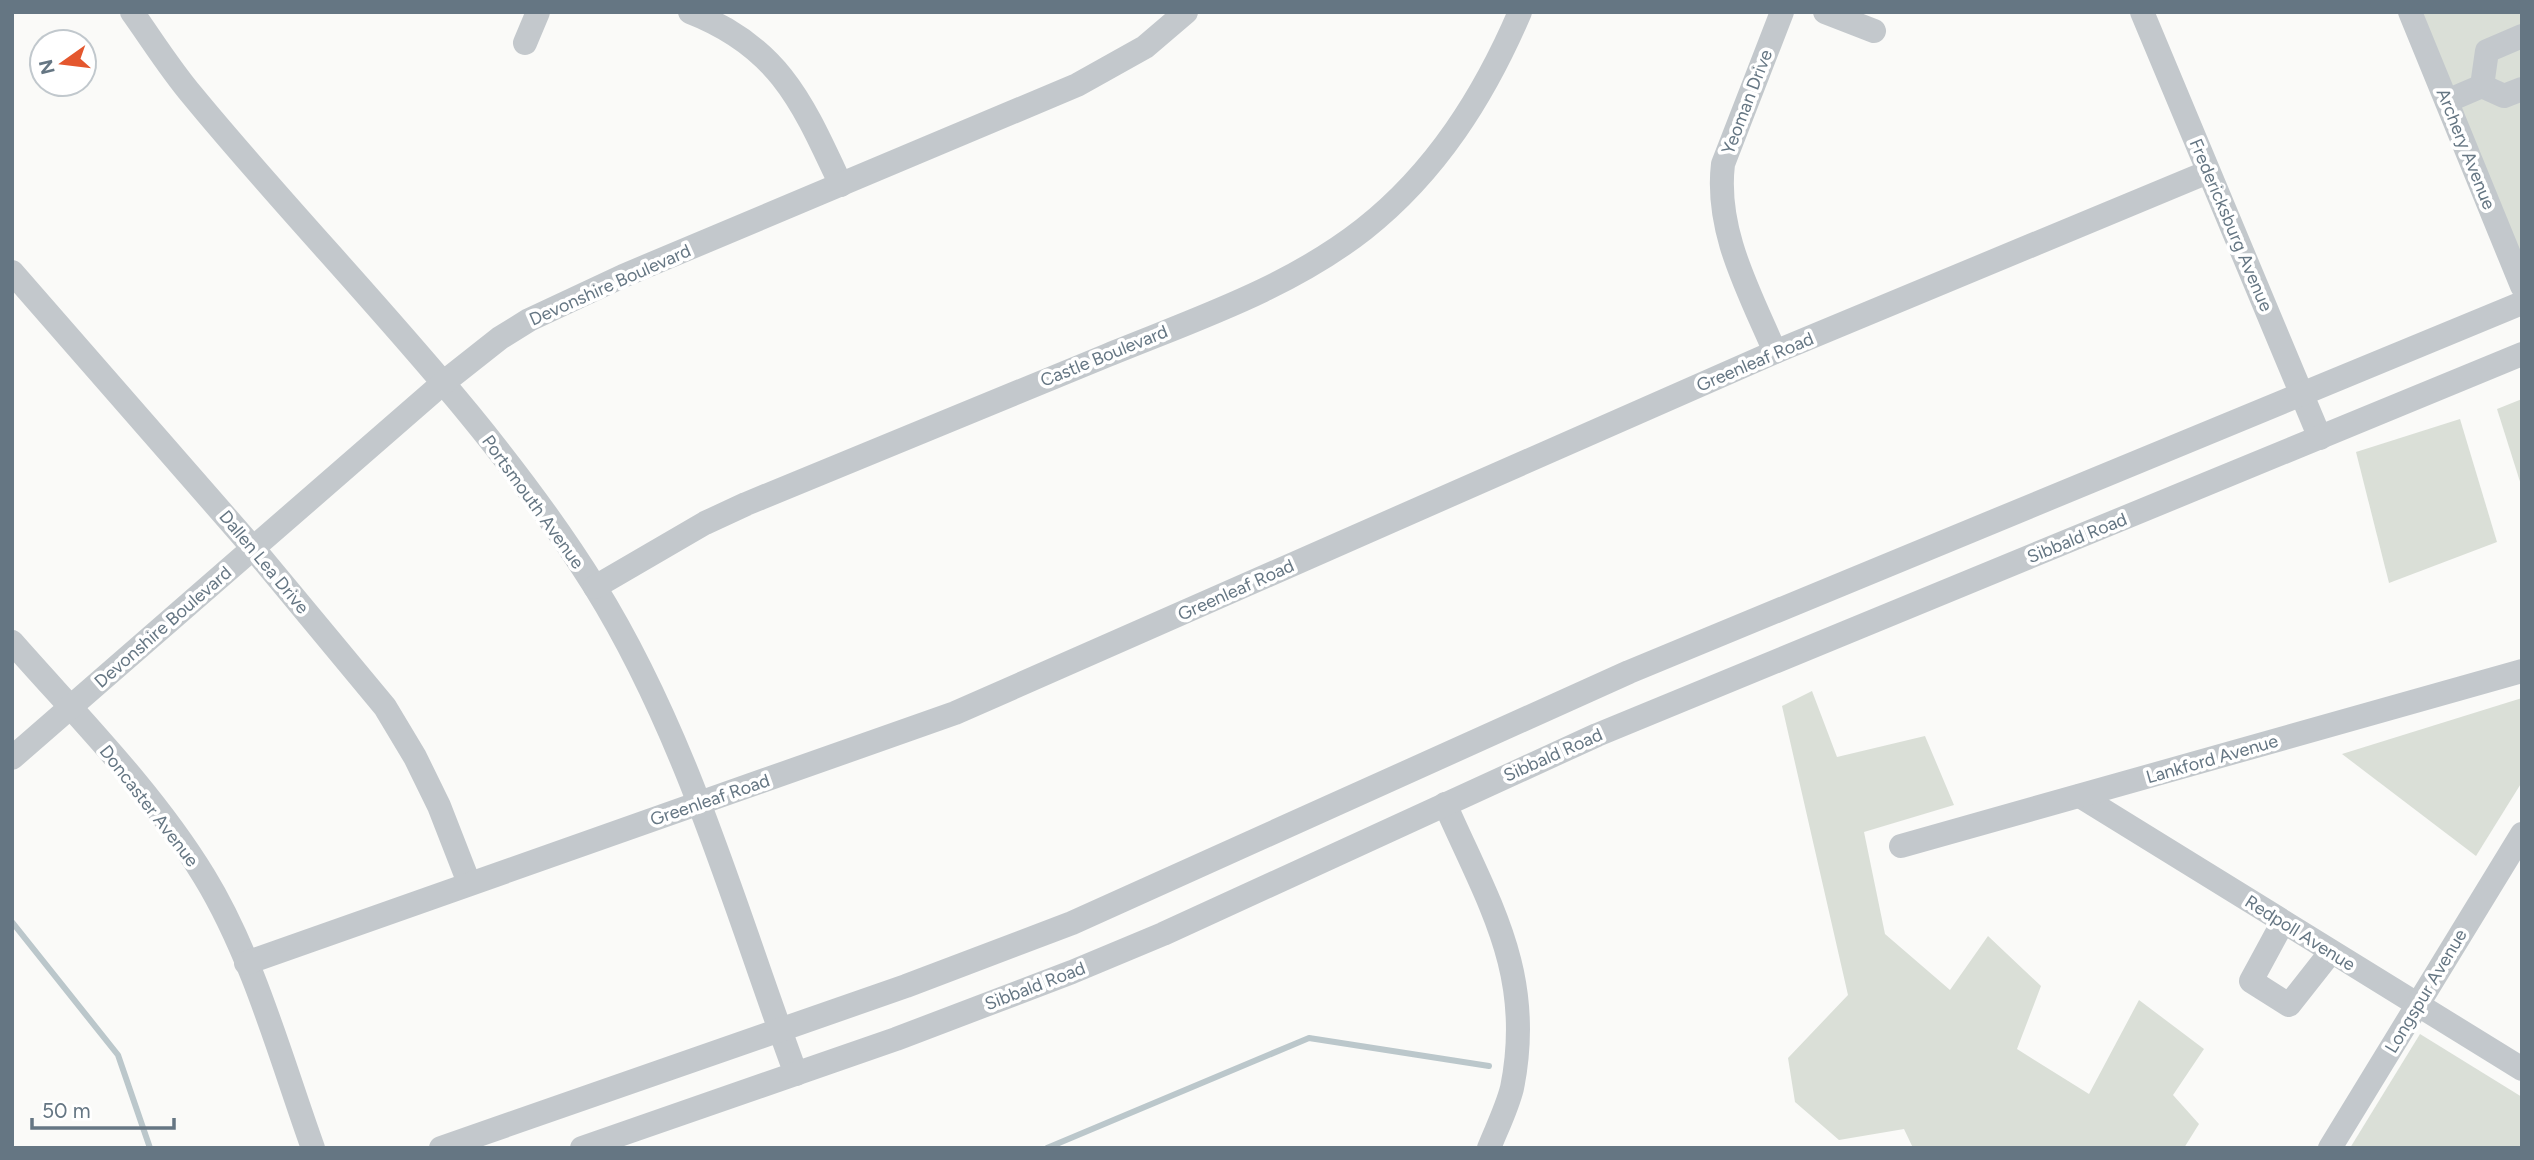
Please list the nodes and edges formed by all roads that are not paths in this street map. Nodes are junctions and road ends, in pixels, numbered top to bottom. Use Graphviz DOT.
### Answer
graph roads {
  1 [pos="132,12"];
  2 [pos="538,12"];
  3 [pos="690,12"];
  4 [pos="1186,12"];
  5 [pos="1520,12"];
  6 [pos="1782,12"];
  7 [pos="1825,12"];
  8 [pos="2142,12"];
  9 [pos="2410,12"];
  10 [pos="1874,31"];
  11 [pos="2522,36"];
  12 [pos="525,43"];
  13 [pos="2482,86"];
  14 [pos="2522,89"];
  15 [pos="2446,102"];
  16 [pos="2208,172"];
  17 [pos="841,185"];
  18 [pos="12,272"];
  19 [pos="2522,286"];
  20 [pos="2522,303"];
  21 [pos="1775,352"];
  22 [pos="2522,354"];
  23 [pos="443,383"];
  24 [pos="2301,395"];
  25 [pos="2320,438"];
  26 [pos="253,548"];
  27 [pos="595,587"];
  28 [pos="12,642"];
  29 [pos="2522,671"];
  30 [pos="70,708"];
  31 [pos="12,758"];
  32 [pos="2080,796"];
  33 [pos="700,804"];
  34 [pos="1446,804"];
  35 [pos="2522,834"];
  36 [pos="1901,846"];
  37 [pos="469,883"];
  38 [pos="2283,922"];
  39 [pos="2330,953"];
  40 [pos="246,963"];
  41 [pos="2417,1005"];
  42 [pos="779,1029"];
  43 [pos="2522,1069"];
  44 [pos="796,1074"];
  45 [pos="313,1148"];
  46 [pos="441,1148"];
  47 [pos="582,1148"];
  48 [pos="1489,1148"];
  49 [pos="2330,1148"];
  1 -- 23 [label="street, Portsmouth Avenue"];
  2 -- 12 [label="street"];
  3 -- 17 [label="street"];
  4 -- 17 [label="street, Devonshire Boulevard"];
  5 -- 27 [label="street, Castle Boulevard"];
  6 -- 21 [label="street, Yeoman Drive"];
  7 -- 10 [label="street"];
  8 -- 16 [label="street, Fredericksburg Avenue"];
  9 -- 15 [label="street, Archery Avenue"];
  11 -- 13 [label="street"];
  13 -- 14 [label="street"];
  13 -- 15 [label="street"];
  15 -- 19 [label="street, Archery Avenue"];
  16 -- 21 [label="street, Greenleaf Road"];
  16 -- 24 [label="street, Fredericksburg Avenue"];
  17 -- 23 [label="street, Devonshire Boulevard"];
  18 -- 26 [label="street, Dallen Lea Drive"];
  20 -- 24 [label="street"];
  21 -- 33 [label="street, Greenleaf Road"];
  22 -- 25 [label="street, Sibbald Road"];
  23 -- 26 [label="street, Devonshire Boulevard"];
  23 -- 27 [label="street, Portsmouth Avenue"];
  24 -- 25 [label="street, Fredericksburg Avenue"];
  24 -- 42 [label="street"];
  25 -- 34 [label="street, Sibbald Road"];
  26 -- 30 [label="street, Devonshire Boulevard"];
  26 -- 37 [label="street, Dallen Lea Drive"];
  27 -- 33 [label="street, Portsmouth Avenue"];
  28 -- 30 [label="street, Doncaster Avenue"];
  29 -- 32 [label="street, Lankford Avenue"];
  30 -- 31 [label="street, Devonshire Boulevard"];
  30 -- 40 [label="street, Doncaster Avenue"];
  32 -- 36 [label="street, Lankford Avenue"];
  32 -- 38 [label="street, Redpoll Avenue"];
  33 -- 37 [label="street, Greenleaf Road"];
  33 -- 42 [label="street, Portsmouth Avenue"];
  34 -- 44 [label="street, Sibbald Road"];
  34 -- 48 [label="street"];
  35 -- 41 [label="street, Longspur Avenue"];
  37 -- 40 [label="street, Greenleaf Road"];
  38 -- 39 [label="street, Redpoll Avenue"];
  38 -- 39 [label="street"];
  39 -- 41 [label="street, Redpoll Avenue"];
  40 -- 45 [label="street, Doncaster Avenue"];
  41 -- 43 [label="street, Redpoll Avenue"];
  41 -- 49 [label="street, Longspur Avenue"];
  42 -- 44 [label="street, Portsmouth Avenue"];
  42 -- 46 [label="street"];
  44 -- 47 [label="street, Sibbald Road"];
}
